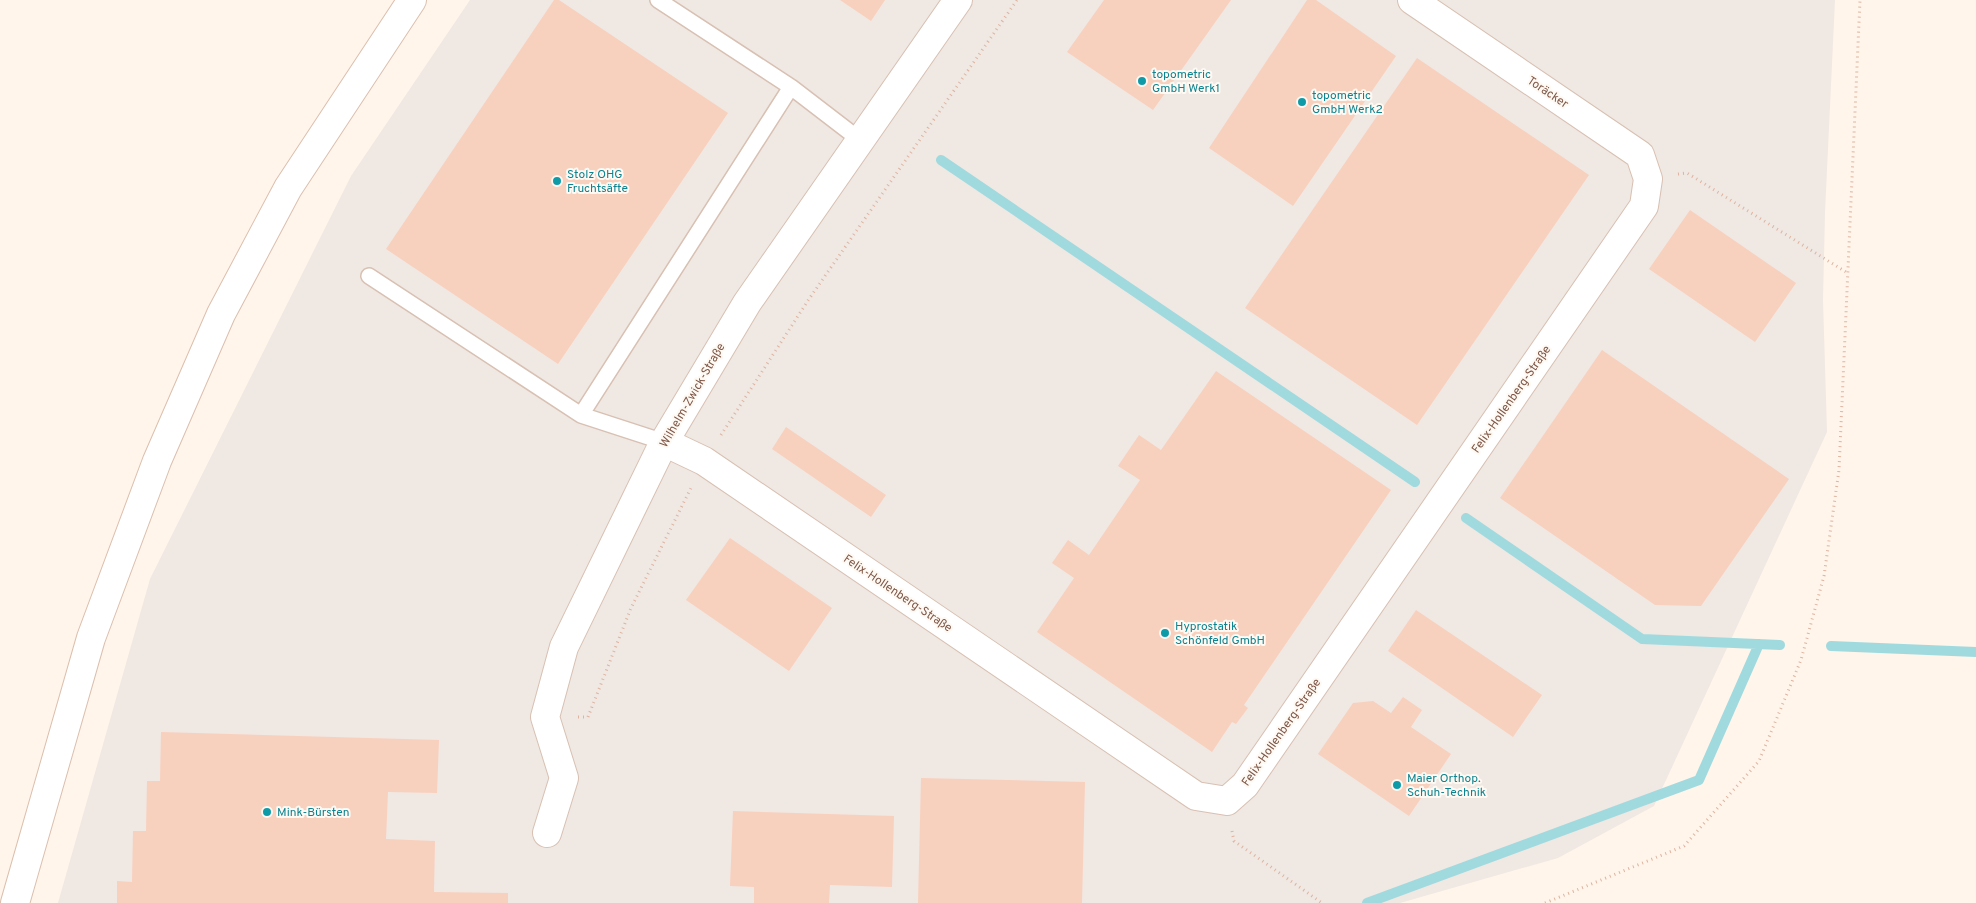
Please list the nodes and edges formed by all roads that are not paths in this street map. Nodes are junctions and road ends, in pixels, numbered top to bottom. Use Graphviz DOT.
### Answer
graph roads {
  1 [pos="412,0"];
  2 [pos="658,0"];
  3 [pos="958,0"];
  4 [pos="1412,0"];
  5 [pos="791,87"];
  6 [pos="860,140"];
  7 [pos="1644,206"];
  8 [pos="369,276"];
  9 [pos="581,415"];
  10 [pos="664,442"];
  11 [pos="547,833"];
  12 [pos="15,903"];
  1 -- 12 [label="street"];
  2 -- 5 [label="lane"];
  3 -- 6 [label="street, Wilhelm-Zwick-Straße"];
  4 -- 7 [label="street, Toräcker"];
  5 -- 6 [label="lane"];
  5 -- 9 [label="lane"];
  6 -- 10 [label="street, Wilhelm-Zwick-Straße"];
  7 -- 10 [label="street, Felix-Hollenberg-Straße"];
  8 -- 9 [label="lane"];
  9 -- 10 [label="lane"];
  10 -- 11 [label="street, Wilhelm-Zwick-Straße"];
}
